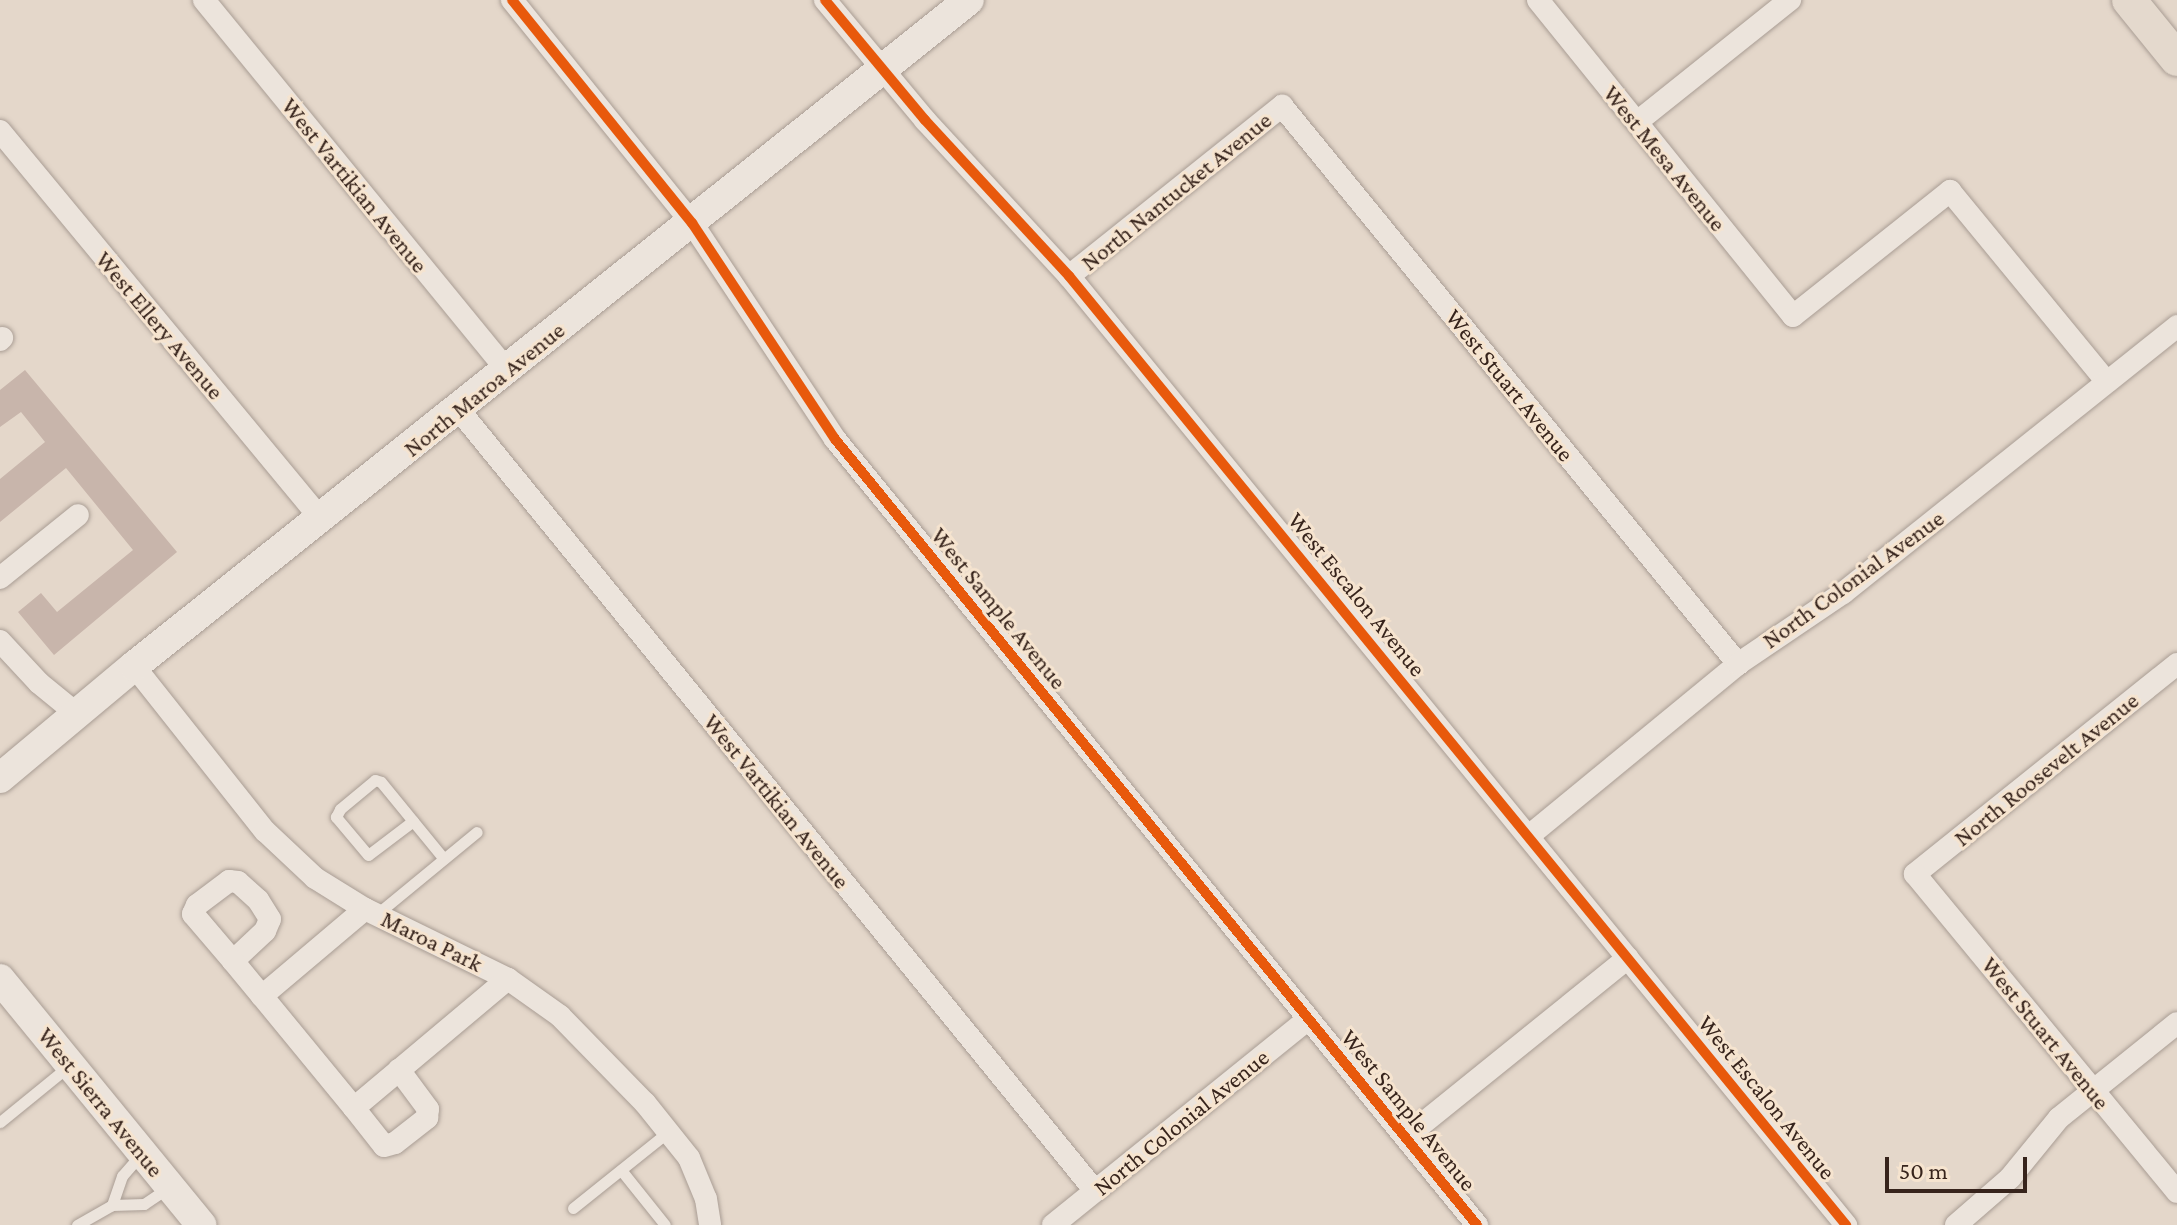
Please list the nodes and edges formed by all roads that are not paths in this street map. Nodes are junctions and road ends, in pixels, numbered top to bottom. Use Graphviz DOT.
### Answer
graph roads {
  1 [pos="204,0"];
  2 [pos="512,0"];
  3 [pos="825,0"];
  4 [pos="969,0"];
  5 [pos="1538,0"];
  6 [pos="1790,0"];
  7 [pos="2129,0"];
  8 [pos="2177,59"];
  9 [pos="881,69"];
  10 [pos="1282,106"];
  11 [pos="1637,122"];
  12 [pos="0,131"];
  13 [pos="692,223"];
  14 [pos="1069,276"];
  15 [pos="2177,326"];
  16 [pos="507,370"];
  17 [pos="2107,382"];
  18 [pos="459,410"];
  19 [pos="78,515"];
  20 [pos="321,519"];
  21 [pos="0,578"];
  22 [pos="0,641"];
  23 [pos="1738,664"];
  24 [pos="2177,664"];
  25 [pos="134,666"];
  26 [pos="77,714"];
  27 [pos="0,778"];
  28 [pos="413,821"];
  29 [pos="477,832"];
  30 [pos="1530,835"];
  31 [pos="444,859"];
  32 [pos="1915,874"];
  33 [pos="371,911"];
  34 [pos="1628,958"];
  35 [pos="233,961"];
  36 [pos="0,979"];
  37 [pos="508,979"];
  38 [pos="262,996"];
  39 [pos="1308,1019"];
  40 [pos="2177,1023"];
  41 [pos="71,1065"];
  42 [pos="399,1070"];
  43 [pos="2093,1090"];
  44 [pos="354,1108"];
  45 [pos="0,1122"];
  46 [pos="668,1132"];
  47 [pos="1406,1137"];
  48 [pos="143,1153"];
  49 [pos="621,1170"];
  50 [pos="170,1187"];
  51 [pos="1095,1191"];
  52 [pos="2177,1192"];
  53 [pos="112,1205"];
  54 [pos="573,1208"];
  55 [pos="77,1225"];
  56 [pos="201,1225"];
  57 [pos="665,1225"];
  58 [pos="710,1225"];
  59 [pos="1053,1225"];
  60 [pos="1477,1225"];
  61 [pos="1846,1225"];
  62 [pos="1956,1225"];
  1 -- 16 [label="street, West Vartikian Avenue"];
  2 -- 13 [label="street, West Sample Avenue"];
  3 -- 9 [label="street, West Escalon Avenue"];
  4 -- 9 [label="main road, North Maroa Avenue"];
  5 -- 11 [label="street, West Mesa Avenue"];
  6 -- 11 [label="street"];
  7 -- 8 [label="main road"];
  9 -- 13 [label="main road, North Maroa Avenue"];
  9 -- 14 [label="street, West Escalon Avenue"];
  10 -- 14 [label="street, North Nantucket Avenue"];
  10 -- 23 [label="street, West Stuart Avenue"];
  11 -- 17 [label="street, West Mesa Avenue"];
  12 -- 20 [label="street, West Ellery Avenue"];
  13 -- 16 [label="main road, North Maroa Avenue"];
  13 -- 39 [label="street, West Sample Avenue"];
  14 -- 30 [label="street, West Escalon Avenue"];
  15 -- 17 [label="street, North Colonial Avenue"];
  16 -- 18 [label="main road, North Maroa Avenue"];
  17 -- 23 [label="street, North Colonial Avenue"];
  18 -- 20 [label="main road, North Maroa Avenue"];
  18 -- 51 [label="street, West Vartikian Avenue"];
  19 -- 21 [label="street"];
  20 -- 25 [label="main road, North Maroa Avenue"];
  22 -- 26 [label="street"];
  23 -- 30 [label="street, North Colonial Avenue"];
  24 -- 32 [label="street, North Roosevelt Avenue"];
  25 -- 26 [label="main road, North Maroa Avenue"];
  25 -- 33 [label="street, Maroa Park"];
  26 -- 27 [label="main road, North Maroa Avenue"];
  28 -- 28 [label="lane"];
  28 -- 31 [label="lane"];
  29 -- 31 [label="lane"];
  30 -- 34 [label="street, West Escalon Avenue"];
  31 -- 33 [label="lane"];
  32 -- 43 [label="street, West Stuart Avenue"];
  33 -- 37 [label="street, Maroa Park"];
  33 -- 38 [label="street"];
  34 -- 47 [label="street"];
  34 -- 61 [label="street, West Escalon Avenue"];
  35 -- 38 [label="street"];
  36 -- 41 [label="main road, West Sierra Avenue"];
  37 -- 42 [label="street"];
  37 -- 46 [label="street, Maroa Park"];
  38 -- 44 [label="street"];
  39 -- 47 [label="street, West Sample Avenue"];
  39 -- 51 [label="street, North Colonial Avenue"];
  40 -- 43 [label="street"];
  41 -- 45 [label="lane"];
  41 -- 48 [label="main road, West Sierra Avenue"];
  42 -- 44 [label="street"];
  42 -- 44 [label="street"];
  43 -- 52 [label="street, West Stuart Avenue"];
  43 -- 62 [label="street"];
  46 -- 49 [label="lane"];
  46 -- 58 [label="street, Maroa Park"];
  47 -- 60 [label="street, West Sample Avenue"];
  48 -- 50 [label="main road, West Sierra Avenue"];
  48 -- 53 [label="lane"];
  49 -- 54 [label="lane"];
  49 -- 57 [label="lane"];
  50 -- 53 [label="lane"];
  50 -- 56 [label="main road, West Sierra Avenue"];
  51 -- 59 [label="street, North Colonial Avenue"];
  53 -- 55 [label="lane"];
}
